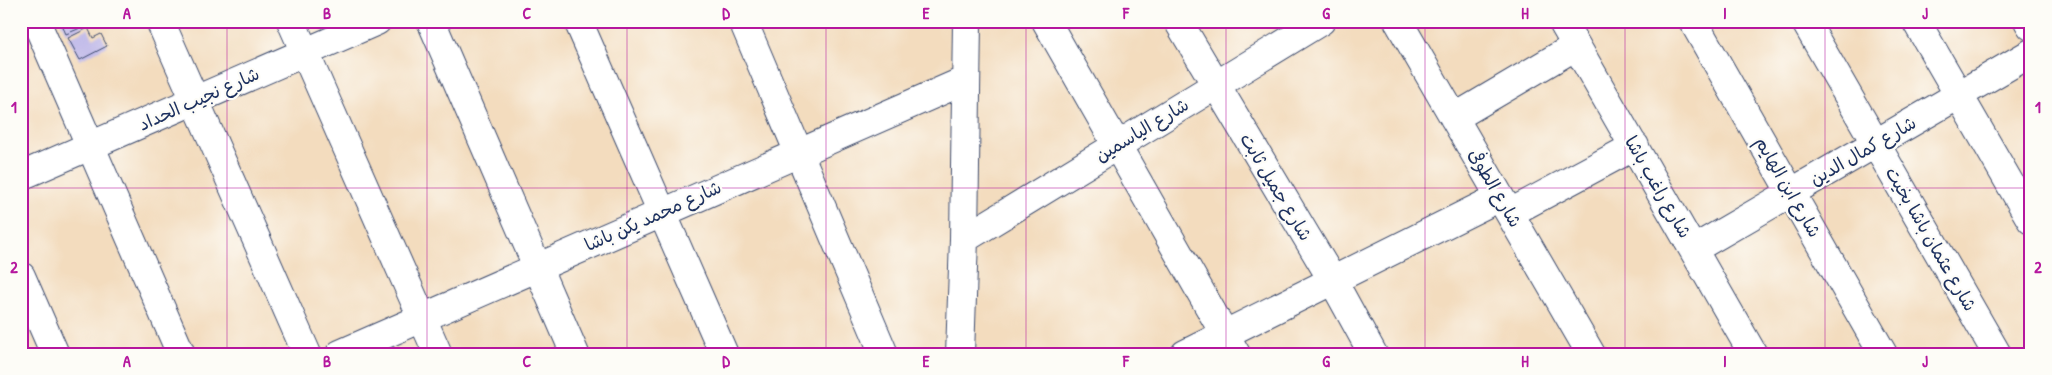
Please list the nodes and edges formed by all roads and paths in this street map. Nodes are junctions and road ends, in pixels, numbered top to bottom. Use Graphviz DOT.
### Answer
graph roads {
  1 [pos="36,21"];
  2 [pos="160,21"];
  3 [pos="291,21"];
  4 [pos="377,21"];
  5 [pos="431,21"];
  6 [pos="578,21"];
  7 [pos="743,21"];
  8 [pos="967,21"];
  9 [pos="1046,21"];
  10 [pos="1178,21"];
  11 [pos="1321,21"];
  12 [pos="1398,21"];
  13 [pos="1562,21"];
  14 [pos="1693,21"];
  15 [pos="1805,21"];
  16 [pos="1916,21"];
  17 [pos="2028,21"];
  18 [pos="2031,26"];
  19 [pos="1576,46"];
  20 [pos="305,53"];
  21 [pos="2031,53"];
  22 [pos="966,80"];
  23 [pos="1215,86"];
  24 [pos="1958,95"];
  25 [pos="195,101"];
  26 [pos="1454,118"];
  27 [pos="1875,143"];
  28 [pos="1117,145"];
  29 [pos="90,146"];
  30 [pos="1634,146"];
  31 [pos="799,152"];
  32 [pos="21,176"];
  33 [pos="1791,192"];
  34 [pos="1505,205"];
  35 [pos="662,212"];
  36 [pos="2031,220"];
  37 [pos="964,239"];
  38 [pos="1694,248"];
  39 [pos="538,267"];
  40 [pos="21,276"];
  41 [pos="1333,281"];
  42 [pos="422,318"];
  43 [pos="1230,344"];
  44 [pos="55,354"];
  45 [pos="181,354"];
  46 [pos="307,354"];
  47 [pos="340,354"];
  48 [pos="438,354"];
  49 [pos="576,354"];
  50 [pos="724,354"];
  51 [pos="884,354"];
  52 [pos="960,354"];
  53 [pos="1185,354"];
  54 [pos="1373,354"];
  55 [pos="1592,354"];
  56 [pos="1753,354"];
  57 [pos="1883,354"];
  58 [pos="1997,354"];
  1 -- 29 [label="street"];
  2 -- 25 [label="street"];
  3 -- 20 [label="street"];
  4 -- 20 [label="street, شارع نجيب الحداد"];
  5 -- 39 [label="street"];
  6 -- 35 [label="street"];
  7 -- 31 [label="street"];
  8 -- 22 [label="street"];
  9 -- 28 [label="street"];
  10 -- 23 [label="street, شارع جميل ثابت"];
  11 -- 23 [label="street, شارع الياسمين"];
  12 -- 26 [label="street, شارع الطوفى"];
  13 -- 19 [label="street, شارع راغب باشا"];
  14 -- 33 [label="street, شارع ابن الهايم"];
  15 -- 27 [label="street, شارع عثمان باشا بخيت"];
  16 -- 24 [label="street"];
  17 -- 18 [label="street"];
  19 -- 26 [label="street"];
  19 -- 30 [label="street, شارع راغب باشا"];
  20 -- 25 [label="street, شارع نجيب الحداد"];
  20 -- 42 [label="street"];
  21 -- 24 [label="street, شارع كمال الدين"];
  22 -- 31 [label="street, شارع محمد يكن باشا"];
  22 -- 37 [label="street"];
  23 -- 28 [label="street, شارع الياسمين"];
  23 -- 41 [label="street, شارع جميل ثابت"];
  24 -- 27 [label="street, شارع كمال الدين"];
  24 -- 36 [label="street"];
  25 -- 29 [label="street, شارع نجيب الحداد"];
  25 -- 46 [label="street"];
  26 -- 34 [label="street, شارع الطوفى"];
  27 -- 33 [label="street, شارع كمال الدين"];
  27 -- 58 [label="street, شارع عثمان باشا بخيت"];
  28 -- 37 [label="street, شارع الياسمين"];
  28 -- 43 [label="street"];
  29 -- 32 [label="street, شارع نجيب الحداد"];
  29 -- 45 [label="street"];
  30 -- 34 [label="street"];
  30 -- 38 [label="street, شارع راغب باشا"];
  31 -- 35 [label="street, شارع محمد يكن باشا"];
  31 -- 51 [label="street"];
  33 -- 38 [label="street, شارع كمال الدين"];
  33 -- 57 [label="street, شارع ابن الهايم"];
  34 -- 41 [label="street"];
  34 -- 55 [label="street, شارع الطوفى"];
  35 -- 39 [label="street, شارع محمد يكن باشا"];
  35 -- 50 [label="street"];
  37 -- 52 [label="street"];
  38 -- 56 [label="street, شارع راغب باشا"];
  39 -- 42 [label="street, شارع محمد يكن باشا"];
  39 -- 49 [label="street"];
  40 -- 44 [label="street"];
  41 -- 43 [label="street"];
  41 -- 54 [label="street, شارع جميل ثابت"];
  42 -- 47 [label="street, شارع محمد يكن باشا"];
  42 -- 48 [label="street"];
  43 -- 53 [label="street"];
}
